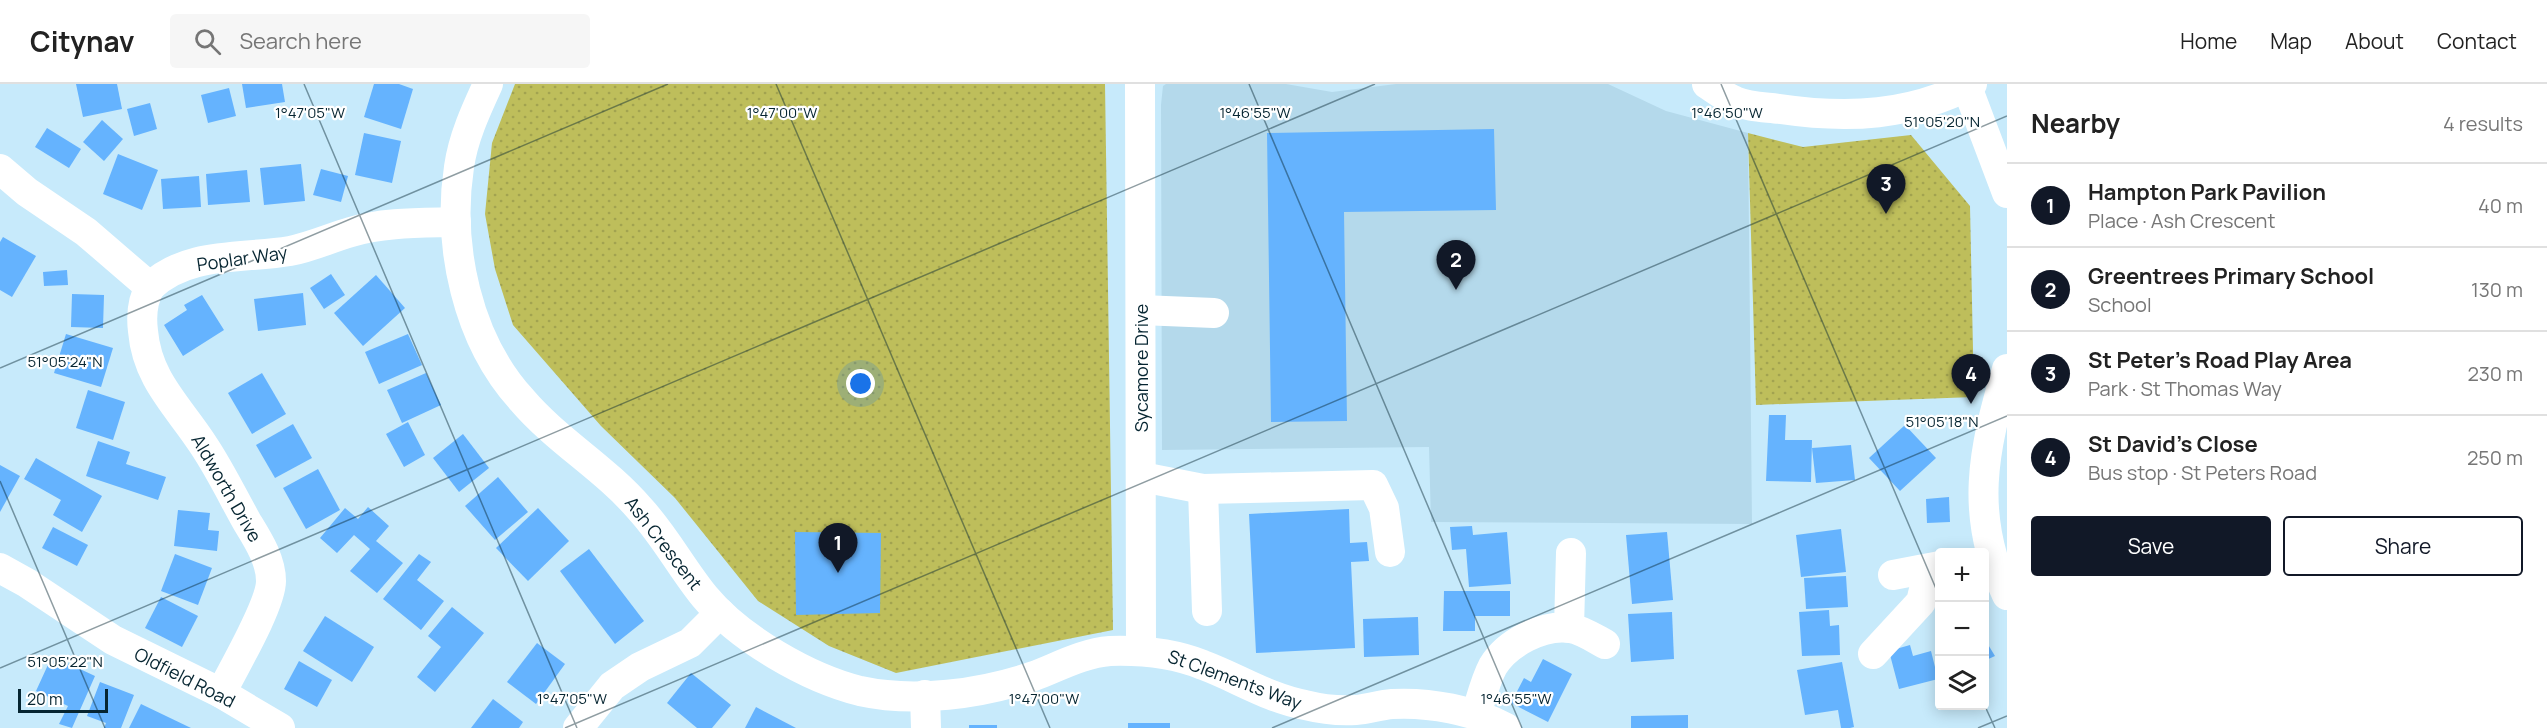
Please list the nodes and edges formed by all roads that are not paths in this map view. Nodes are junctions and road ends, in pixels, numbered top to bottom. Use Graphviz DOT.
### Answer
graph roads {
  1 [pos="488,84"];
  2 [pos="1140,84"];
  3 [pos="1707,84"];
  4 [pos="1969,86"];
  5 [pos="0,169"];
  6 [pos="2007,193"];
  7 [pos="456,222"];
  8 [pos="150,287"];
  9 [pos="1141,310"];
  10 [pos="1214,313"];
  11 [pos="2007,369"];
  12 [pos="1142,477"];
  13 [pos="1203,489"];
  14 [pos="1987,548"];
  15 [pos="1390,552"];
  16 [pos="1571,553"];
  17 [pos="1989,556"];
  18 [pos="0,568"];
  19 [pos="1934,568"];
  20 [pos="1893,575"];
  21 [pos="2007,595"];
  22 [pos="1207,611"];
  23 [pos="720,613"];
  24 [pos="1569,628"];
  25 [pos="1605,644"];
  26 [pos="1141,651"];
  27 [pos="1873,654"];
  28 [pos="221,693"];
  29 [pos="925,695"];
  30 [pos="1476,715"];
  31 [pos="280,728"];
  32 [pos="578,728"];
  33 [pos="926,728"];
  34 [pos="1506,728"];
  1 -- 7 [label="street, Ash Crescent"];
  2 -- 9 [label="street, Sycamore Drive"];
  3 -- 4 [label="street"];
  4 -- 6 [label="street"];
  5 -- 8 [label="street"];
  7 -- 8 [label="street, Poplar Way"];
  7 -- 23 [label="street, Ash Crescent"];
  8 -- 28 [label="street, Aldworth Drive"];
  9 -- 10 [label="street"];
  9 -- 12 [label="street, Sycamore Drive"];
  11 -- 14 [label="street"];
  12 -- 13 [label="street"];
  12 -- 26 [label="street, Sycamore Drive"];
  13 -- 15 [label="street"];
  13 -- 22 [label="street"];
  16 -- 24 [label="street"];
  17 -- 21 [label="street"];
  18 -- 28 [label="street, Oldfield Road"];
  19 -- 20 [label="street"];
  19 -- 27 [label="street"];
  23 -- 29 [label="street, Ash Crescent"];
  23 -- 32 [label="street"];
  24 -- 25 [label="street"];
  24 -- 30 [label="street"];
  26 -- 29 [label="street, Ash Crescent"];
  26 -- 30 [label="street, St Clements Way"];
  28 -- 31 [label="street, Oldfield Road"];
  29 -- 33 [label="street"];
  30 -- 34 [label="street, St Clements Way"];
}
